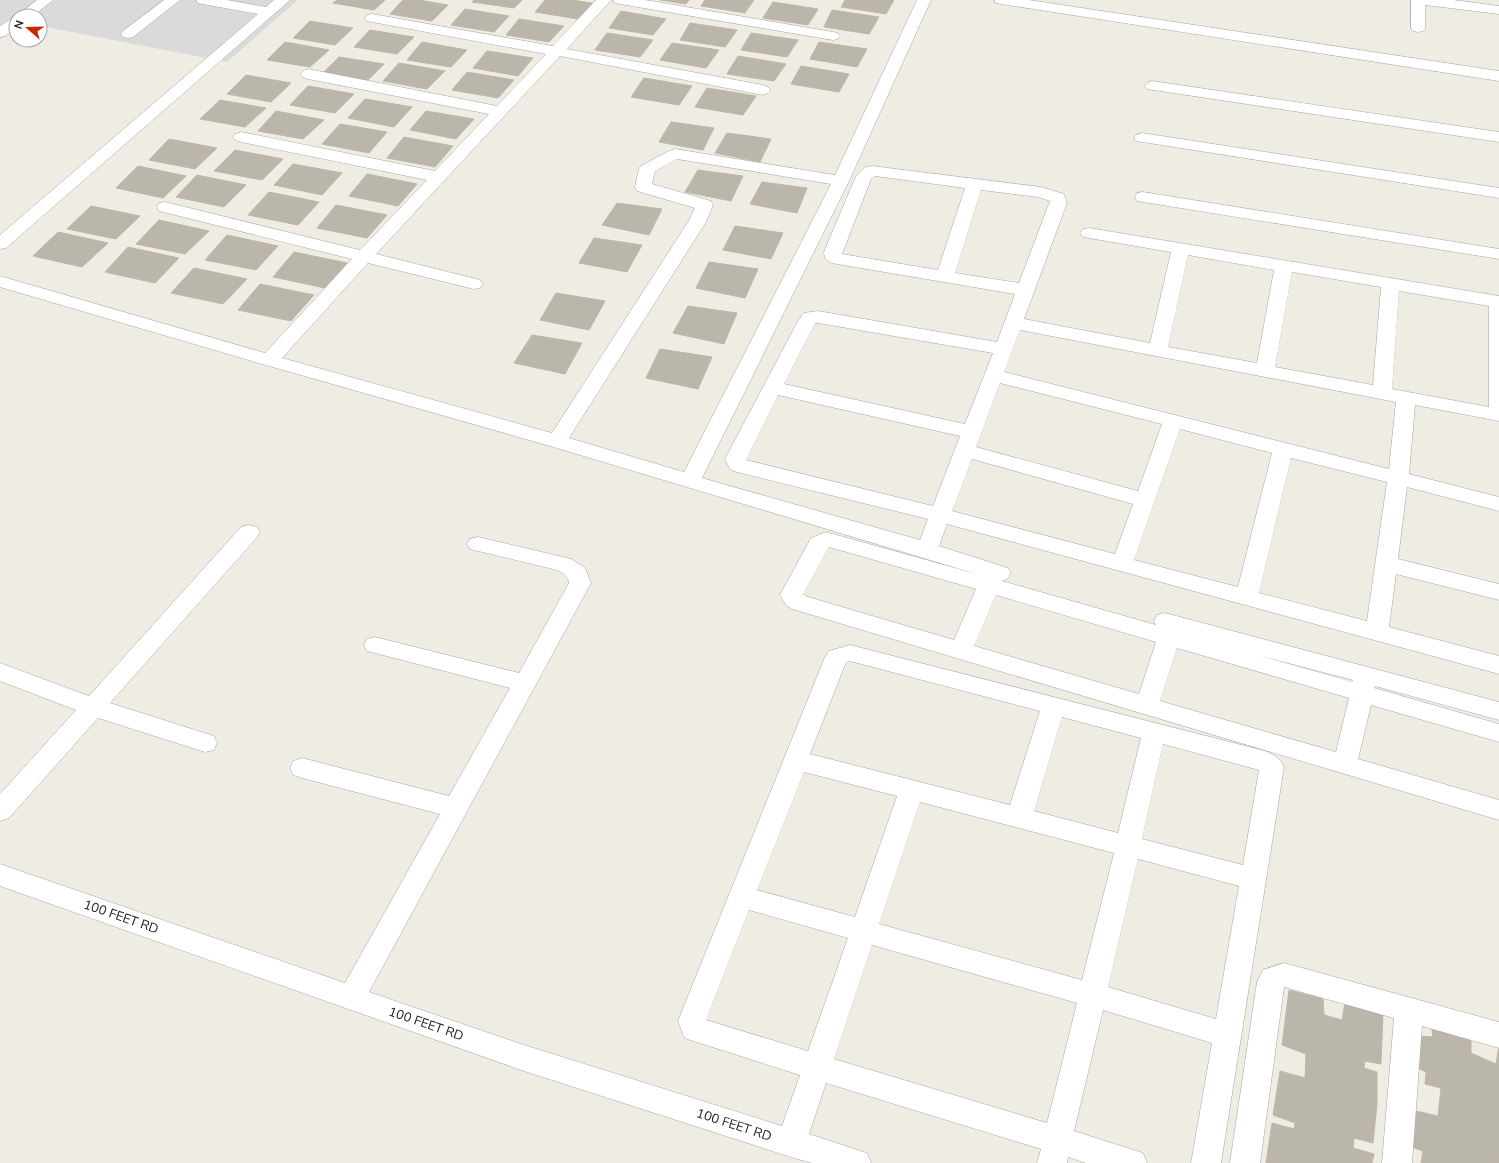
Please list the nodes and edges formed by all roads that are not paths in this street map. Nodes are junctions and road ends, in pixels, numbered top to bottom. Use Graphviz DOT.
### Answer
graph roads {
  1 [pos="46,0"];
  2 [pos="173,0"];
  3 [pos="203,0"];
  4 [pos="282,0"];
  5 [pos="604,0"];
  6 [pos="620,0"];
  7 [pos="924,0"];
  8 [pos="1000,0"];
  9 [pos="1418,0"];
  10 [pos="35,8"];
  11 [pos="1499,10"];
  12 [pos="269,12"];
  13 [pos="372,18"];
  14 [pos="1418,28"];
  15 [pos="128,34"];
  16 [pos="833,36"];
  17 [pos="556,51"];
  18 [pos="308,74"];
  19 [pos="1499,76"];
  20 [pos="1152,86"];
  21 [pos="763,90"];
  22 [pos="500,111"];
  23 [pos="241,137"];
  24 [pos="1499,137"];
  25 [pos="1142,138"];
  26 [pos="439,177"];
  27 [pos="841,181"];
  28 [pos="974,184"];
  29 [pos="1499,193"];
  30 [pos="1143,197"];
  31 [pos="166,207"];
  32 [pos="1089,233"];
  33 [pos="0,244"];
  34 [pos="1181,248"];
  35 [pos="1499,254"];
  36 [pos="365,256"];
  37 [pos="1284,266"];
  38 [pos="945,277"];
  39 [pos="0,281"];
  40 [pos="1390,283"];
  41 [pos="474,284"];
  42 [pos="1027,290"];
  43 [pos="1498,302"];
  44 [pos="1013,323"];
  45 [pos="1004,349"];
  46 [pos="1158,351"];
  47 [pos="270,360"];
  48 [pos="1265,371"];
  49 [pos="994,375"];
  50 [pos="772,388"];
  51 [pos="1382,393"];
  52 [pos="1406,398"];
  53 [pos="1499,408"];
  54 [pos="1499,415"];
  55 [pos="1173,421"];
  56 [pos="556,440"];
  57 [pos="968,442"];
  58 [pos="1282,449"];
  59 [pos="1398,478"];
  60 [pos="690,481"];
  61 [pos="1145,500"];
  62 [pos="1499,504"];
  63 [pos="940,515"];
  64 [pos="249,532"];
  65 [pos="478,544"];
  66 [pos="927,550"];
  67 [pos="1122,564"];
  68 [pos="1386,564"];
  69 [pos="992,578"];
  70 [pos="1499,592"];
  71 [pos="1247,597"];
  72 [pos="1171,630"];
  73 [pos="1377,631"];
  74 [pos="375,645"];
  75 [pos="961,651"];
  76 [pos="1499,665"];
  77 [pos="0,672"];
  78 [pos="524,683"];
  79 [pos="1363,684"];
  80 [pos="1053,706"];
  81 [pos="1147,706"];
  82 [pos="93,707"];
  83 [pos="1499,711"];
  84 [pos="1154,732"];
  85 [pos="1499,733"];
  86 [pos="205,743"];
  87 [pos="796,760"];
  88 [pos="1345,764"];
  89 [pos="302,768"];
  90 [pos="912,790"];
  91 [pos="456,808"];
  92 [pos="1499,810"];
  93 [pos="0,812"];
  94 [pos="1019,818"];
  95 [pos="1128,846"];
  96 [pos="0,876"];
  97 [pos="1253,880"];
  98 [pos="742,897"];
  99 [pos="864,930"];
  100 [pos="1093,995"];
  101 [pos="351,998"];
  102 [pos="1409,1010"];
  103 [pos="1227,1034"];
  104 [pos="1499,1035"];
  105 [pos="817,1067"];
  106 [pos="791,1143"];
  107 [pos="1055,1152"];
  108 [pos="856,1163"];
  109 [pos="1132,1163"];
  110 [pos="1206,1163"];
  111 [pos="1245,1163"];
  112 [pos="1398,1163"];
  1 -- 10 [label="street"];
  2 -- 15 [label="street"];
  3 -- 12 [label="street"];
  4 -- 12 [label="street"];
  5 -- 17 [label="street"];
  6 -- 16 [label="street"];
  7 -- 27 [label="street"];
  8 -- 19 [label="street"];
  9 -- 11 [label="street"];
  9 -- 14 [label="street"];
  12 -- 33 [label="street"];
  13 -- 17 [label="street"];
  17 -- 21 [label="street"];
  17 -- 22 [label="street"];
  18 -- 22 [label="street"];
  20 -- 24 [label="street"];
  22 -- 26 [label="street"];
  23 -- 26 [label="street"];
  25 -- 29 [label="street"];
  26 -- 36 [label="street"];
  27 -- 56 [label="street"];
  27 -- 60 [label="street"];
  28 -- 38 [label="street"];
  28 -- 38 [label="street"];
  28 -- 42 [label="street"];
  30 -- 35 [label="street"];
  31 -- 36 [label="street"];
  32 -- 34 [label="street"];
  34 -- 37 [label="street"];
  34 -- 46 [label="street"];
  36 -- 41 [label="street"];
  36 -- 47 [label="street"];
  37 -- 40 [label="street"];
  37 -- 48 [label="street"];
  38 -- 42 [label="street"];
  39 -- 47 [label="street"];
  40 -- 43 [label="street"];
  40 -- 51 [label="street"];
  42 -- 44 [label="street"];
  43 -- 53 [label="street"];
  44 -- 45 [label="street"];
  44 -- 46 [label="street"];
  45 -- 49 [label="street"];
  45 -- 50 [label="street"];
  46 -- 48 [label="street"];
  47 -- 56 [label="street"];
  48 -- 51 [label="street"];
  49 -- 55 [label="street"];
  49 -- 57 [label="street"];
  50 -- 57 [label="street"];
  50 -- 63 [label="street"];
  51 -- 52 [label="street"];
  52 -- 54 [label="street"];
  52 -- 59 [label="street"];
  55 -- 58 [label="street"];
  55 -- 61 [label="street"];
  56 -- 60 [label="street"];
  57 -- 61 [label="street"];
  57 -- 63 [label="street"];
  58 -- 59 [label="street"];
  58 -- 71 [label="street"];
  59 -- 62 [label="street"];
  59 -- 68 [label="street"];
  60 -- 66 [label="street"];
  61 -- 67 [label="street"];
  63 -- 66 [label="street"];
  63 -- 67 [label="street"];
  64 -- 82 [label="street"];
  65 -- 78 [label="street"];
  66 -- 69 [label="street"];
  67 -- 71 [label="street"];
  68 -- 70 [label="street"];
  68 -- 73 [label="street"];
  69 -- 72 [label="street"];
  69 -- 75 [label="street"];
  69 -- 75 [label="street"];
  71 -- 73 [label="street"];
  72 -- 79 [label="street"];
  72 -- 81 [label="street"];
  73 -- 76 [label="street"];
  74 -- 78 [label="street"];
  75 -- 81 [label="street"];
  77 -- 82 [label="street"];
  78 -- 91 [label="street"];
  79 -- 83 [label="street"];
  79 -- 85 [label="street"];
  79 -- 88 [label="street"];
  80 -- 84 [label="street"];
  80 -- 87 [label="street"];
  80 -- 94 [label="street"];
  81 -- 88 [label="street"];
  82 -- 86 [label="street"];
  82 -- 93 [label="street"];
  84 -- 95 [label="street"];
  84 -- 97 [label="street"];
  87 -- 90 [label="street"];
  87 -- 98 [label="street"];
  88 -- 92 [label="street"];
  89 -- 91 [label="street"];
  90 -- 94 [label="street"];
  90 -- 99 [label="street"];
  91 -- 101 [label="street"];
  94 -- 95 [label="street"];
  95 -- 97 [label="street"];
  95 -- 100 [label="street"];
  96 -- 101 [label="street, 100 FEET RD"];
  97 -- 103 [label="street"];
  98 -- 99 [label="street"];
  98 -- 105 [label="street"];
  99 -- 100 [label="street"];
  99 -- 105 [label="street"];
  100 -- 103 [label="street"];
  100 -- 107 [label="street"];
  101 -- 106 [label="street, 100 FEET RD"];
  102 -- 104 [label="street"];
  102 -- 111 [label="street"];
  102 -- 112 [label="street"];
  103 -- 110 [label="street"];
  105 -- 106 [label="street"];
  105 -- 107 [label="street"];
  106 -- 108 [label="street, 100 FEET RD"];
  107 -- 109 [label="street"];
}
